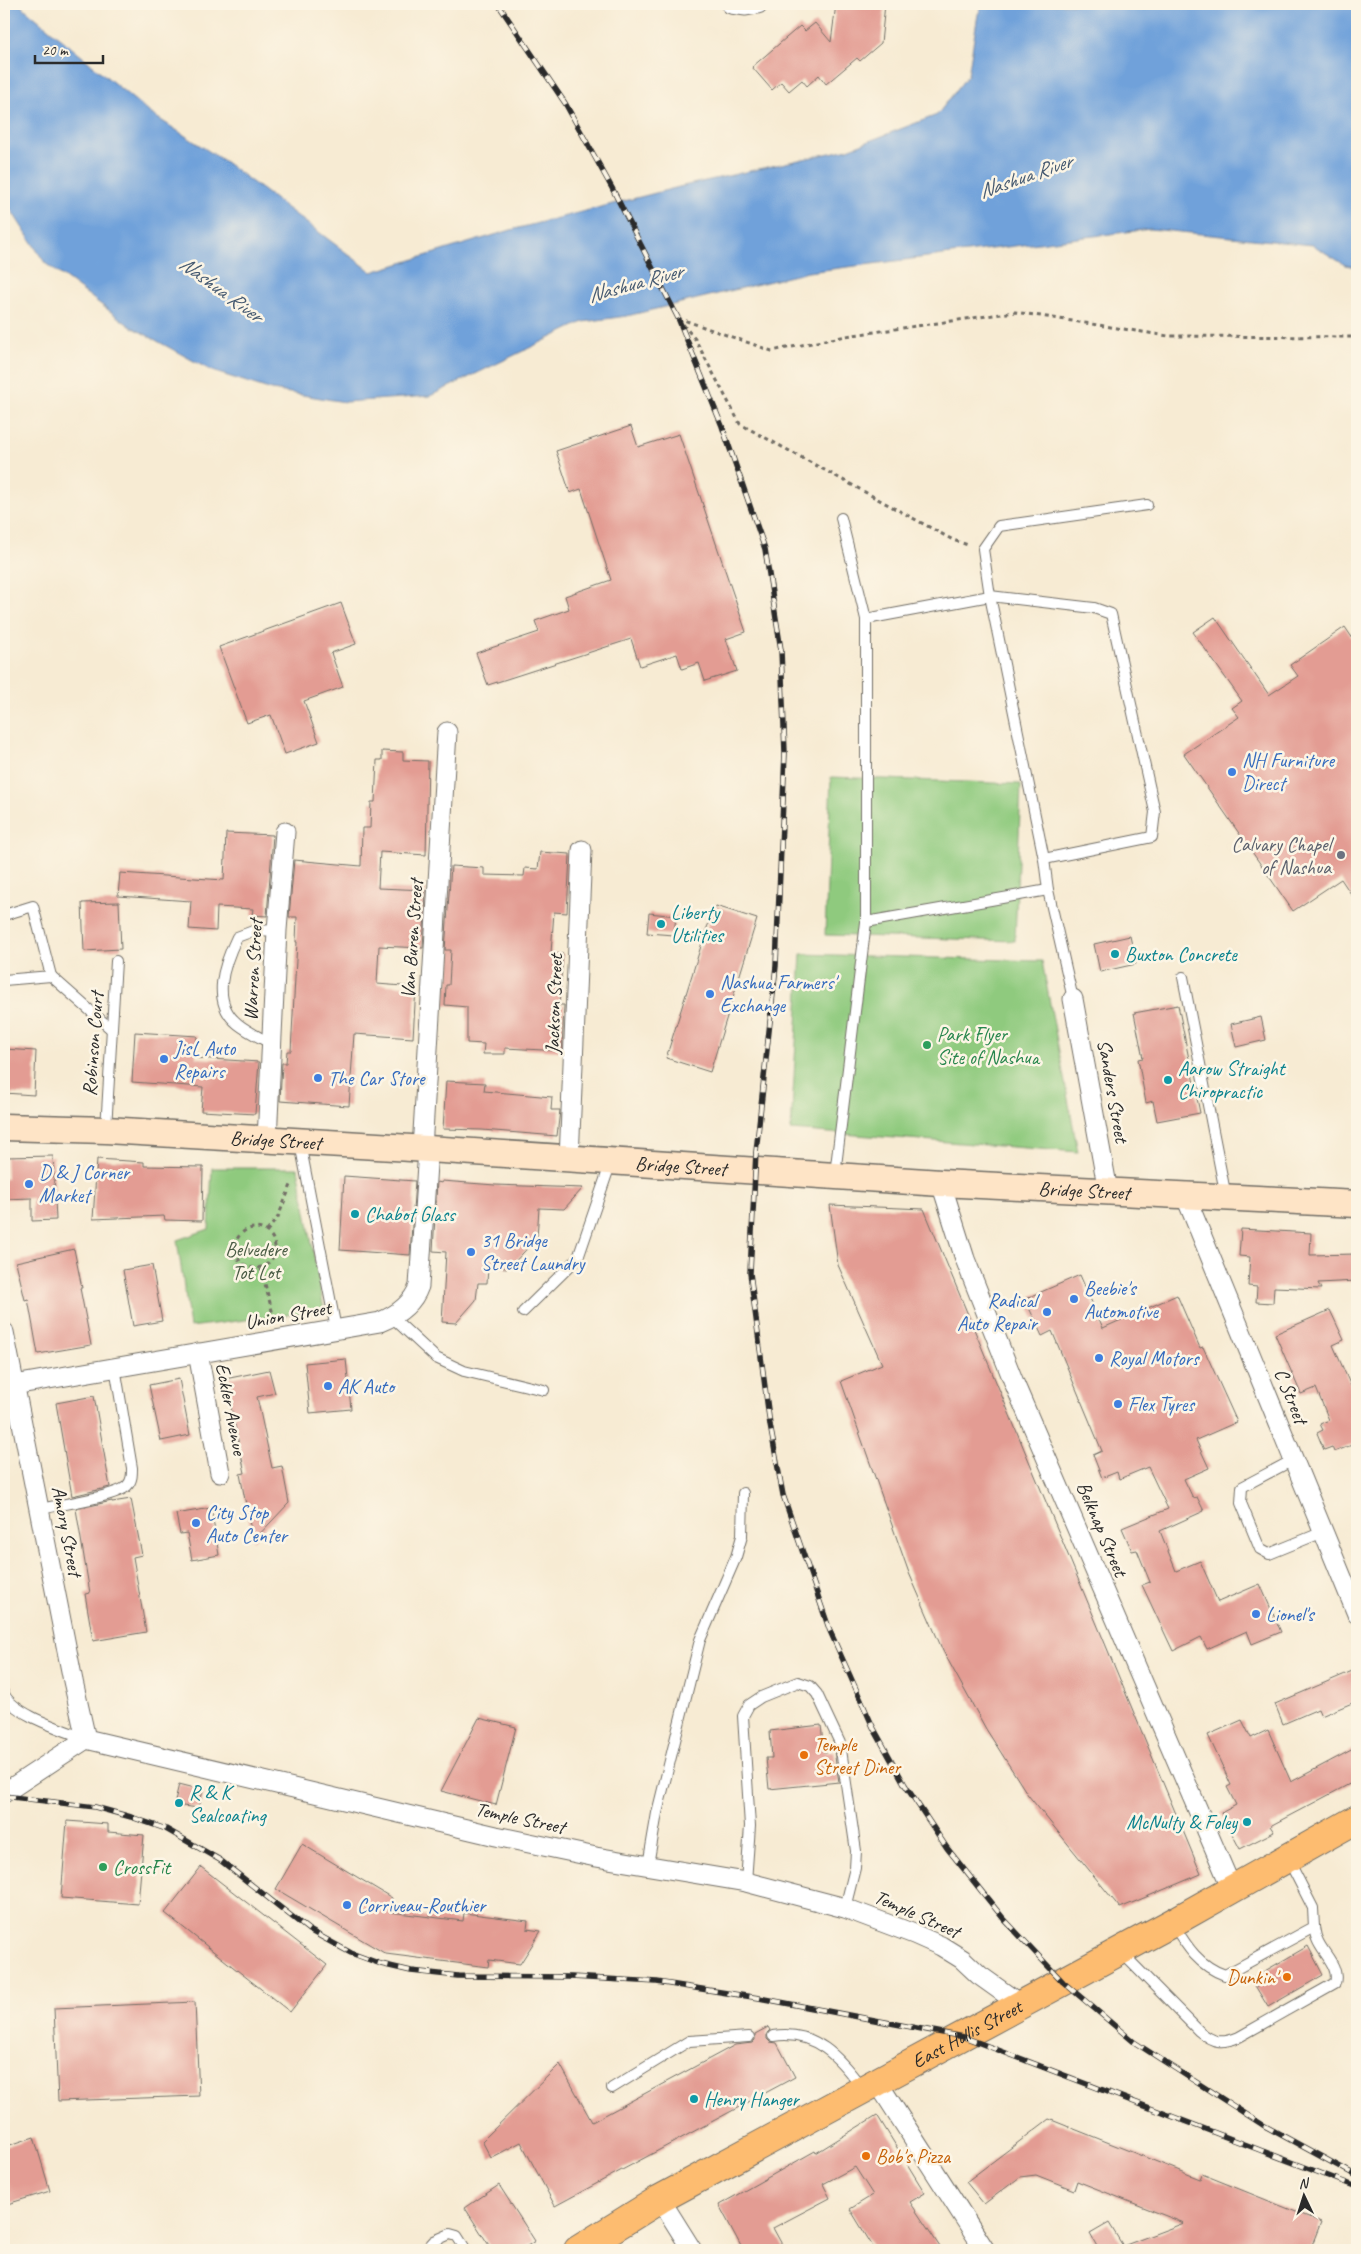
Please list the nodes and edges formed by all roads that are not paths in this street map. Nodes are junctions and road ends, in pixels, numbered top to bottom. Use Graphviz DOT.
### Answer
graph roads {
  1 [pos="731,4"];
  2 [pos="758,4"];
  3 [pos="1147,505"];
  4 [pos="841,518"];
  5 [pos="990,596"];
  6 [pos="866,619"];
  7 [pos="447,732"];
  8 [pos="285,832"];
  9 [pos="582,850"];
  10 [pos="1044,859"];
  11 [pos="1048,890"];
  12 [pos="4,915"];
  13 [pos="866,922"];
  14 [pos="277,930"];
  15 [pos="116,961"];
  16 [pos="51,976"];
  17 [pos="1183,977"];
  18 [pos="4,980"];
  19 [pos="1073,999"];
  20 [pos="112,1029"];
  21 [pos="272,1044"];
  22 [pos="4,1127"];
  23 [pos="106,1130"];
  24 [pos="267,1140"];
  25 [pos="300,1142"];
  26 [pos="425,1149"];
  27 [pos="569,1159"];
  28 [pos="611,1161"];
  29 [pos="835,1176"];
  30 [pos="941,1183"];
  31 [pos="1108,1191"];
  32 [pos="1185,1195"];
  33 [pos="1226,1197"];
  34 [pos="1357,1204"];
  35 [pos="524,1312"];
  36 [pos="392,1317"];
  37 [pos="336,1329"];
  38 [pos="4,1332"];
  39 [pos="198,1353"];
  40 [pos="115,1368"];
  41 [pos="14,1385"];
  42 [pos="544,1390"];
  43 [pos="1293,1460"];
  44 [pos="220,1472"];
  45 [pos="743,1493"];
  46 [pos="40,1508"];
  47 [pos="1323,1532"];
  48 [pos="1357,1614"];
  49 [pos="4,1694"];
  50 [pos="86,1739"];
  51 [pos="4,1793"];
  52 [pos="1357,1819"];
  53 [pos="1287,1858"];
  54 [pos="648,1865"];
  55 [pos="746,1882"];
  56 [pos="1232,1889"];
  57 [pos="844,1908"];
  58 [pos="1172,1924"];
  59 [pos="1314,1927"];
  60 [pos="1121,1951"];
  61 [pos="1021,2005"];
  62 [pos="773,2036"];
  63 [pos="749,2037"];
  64 [pos="871,2087"];
  65 [pos="612,2088"];
  66 [pos="660,2199"];
  67 [pos="426,2250"];
  68 [pos="466,2250"];
  69 [pos="578,2250"];
  70 [pos="692,2250"];
  71 [pos="985,2250"];
  1 -- 2 [label="street"];
  3 -- 5 [label="lane"];
  4 -- 6 [label="lane"];
  5 -- 6 [label="lane"];
  5 -- 10 [label="lane"];
  5 -- 10 [label="lane"];
  6 -- 13 [label="lane"];
  7 -- 26 [label="street, Van Buren Street"];
  8 -- 14 [label="street, Warren Street"];
  9 -- 27 [label="street, Jackson Street"];
  10 -- 11 [label="lane"];
  11 -- 13 [label="lane"];
  11 -- 19 [label="lane"];
  12 -- 16 [label="lane"];
  13 -- 29 [label="lane"];
  14 -- 21 [label="street, Warren Street"];
  14 -- 21 [label="lane"];
  15 -- 20 [label="lane, Robinson Court"];
  16 -- 18 [label="lane"];
  16 -- 20 [label="lane"];
  17 -- 33 [label="lane"];
  19 -- 31 [label="street, Sanders Street"];
  20 -- 23 [label="lane, Robinson Court"];
  21 -- 24 [label="street, Warren Street"];
  22 -- 23 [label="street, Bridge Street"];
  23 -- 24 [label="street, Bridge Street"];
  24 -- 25 [label="street, Bridge Street"];
  25 -- 26 [label="street, Bridge Street"];
  25 -- 37 [label="lane"];
  26 -- 27 [label="street, Bridge Street"];
  26 -- 36 [label="street, Union Street"];
  27 -- 28 [label="street, Bridge Street"];
  28 -- 29 [label="street, Bridge Street"];
  28 -- 35 [label="lane"];
  29 -- 30 [label="street, Bridge Street"];
  30 -- 31 [label="street, Bridge Street"];
  30 -- 56 [label="street, Belknap Street"];
  31 -- 32 [label="street, Bridge Street"];
  32 -- 33 [label="street, Bridge Street"];
  32 -- 43 [label="street, C Street"];
  33 -- 34 [label="street, Bridge Street"];
  36 -- 37 [label="street, Union Street"];
  36 -- 42 [label="lane"];
  37 -- 39 [label="street, Union Street"];
  38 -- 41 [label="street, Amory Street"];
  39 -- 40 [label="street, Union Street"];
  39 -- 44 [label="street, Eckler Avenue"];
  40 -- 41 [label="street, Union Street"];
  40 -- 46 [label="lane"];
  41 -- 46 [label="street, Amory Street"];
  43 -- 47 [label="street, C Street"];
  43 -- 47 [label="lane"];
  45 -- 54 [label="lane"];
  46 -- 50 [label="street, Amory Street"];
  47 -- 48 [label="street, C Street"];
  49 -- 50 [label="lane"];
  50 -- 51 [label="street"];
  50 -- 54 [label="street, Temple Street"];
  52 -- 53 [label="main road, East Hollis Street"];
  53 -- 56 [label="main road, East Hollis Street"];
  53 -- 59 [label="lane"];
  54 -- 55 [label="street, Temple Street"];
  55 -- 57 [label="street, Temple Street"];
  55 -- 57 [label="lane"];
  56 -- 58 [label="main road, East Hollis Street"];
  57 -- 61 [label="street, Temple Street"];
  58 -- 59 [label="lane"];
  58 -- 60 [label="main road, East Hollis Street"];
  59 -- 60 [label="lane"];
  60 -- 61 [label="main road, East Hollis Street"];
  61 -- 64 [label="main road, East Hollis Street"];
  62 -- 64 [label="lane"];
  63 -- 65 [label="lane"];
  64 -- 66 [label="main road, East Hollis Street"];
  64 -- 71 [label="street"];
  66 -- 69 [label="main road, East Hollis Street"];
  66 -- 70 [label="street"];
  67 -- 68 [label="lane"];
}
